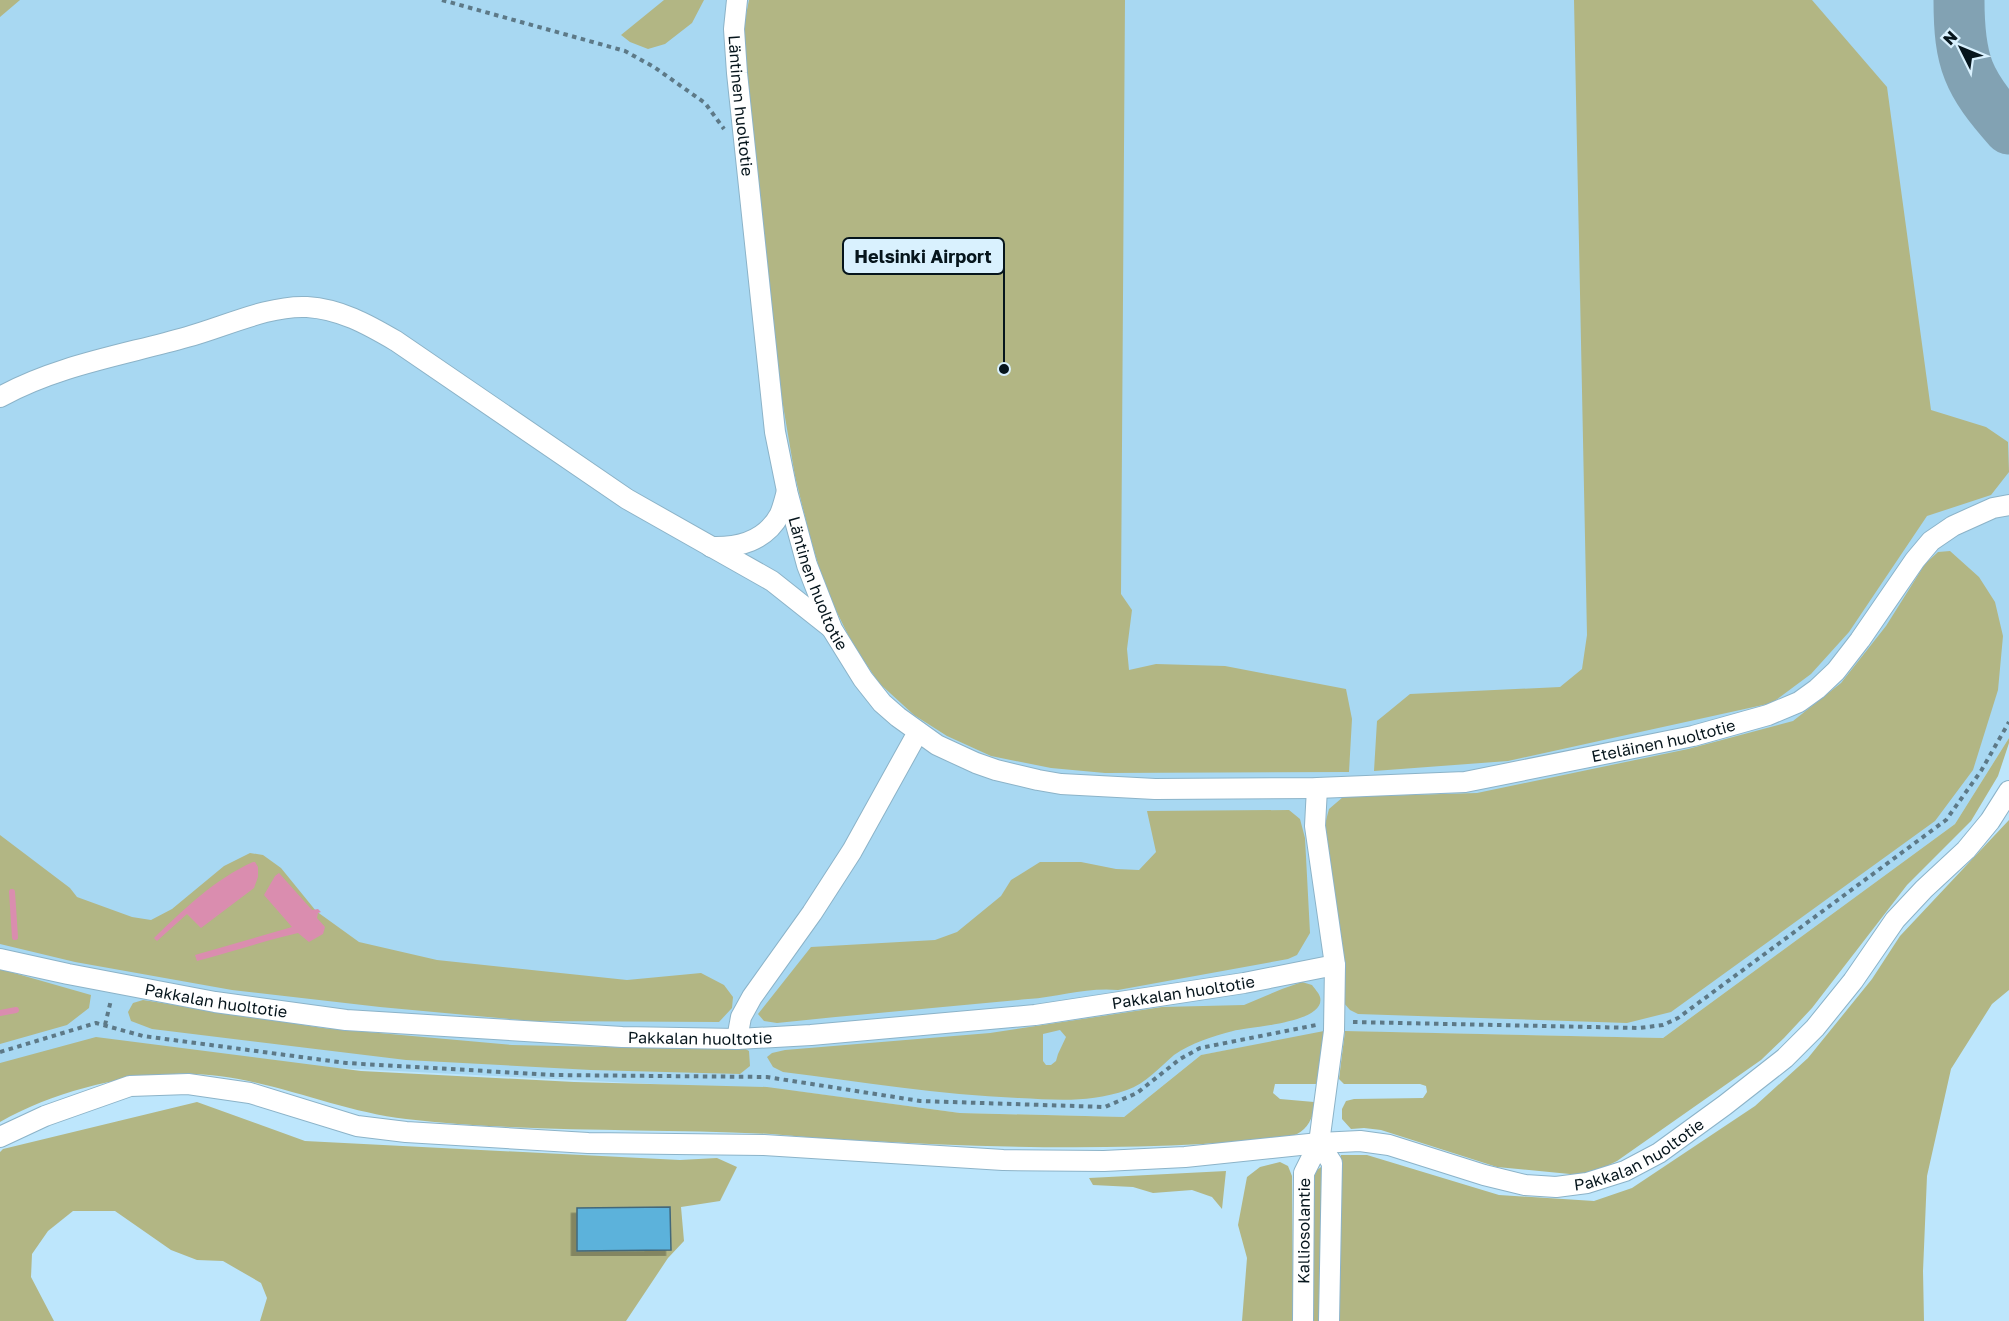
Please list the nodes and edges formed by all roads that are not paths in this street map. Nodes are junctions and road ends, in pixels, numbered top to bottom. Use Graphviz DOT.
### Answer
graph roads {
  1 [pos="737,0"];
  2 [pos="0,397"];
  3 [pos="787,491"];
  4 [pos="2009,505"];
  5 [pos="710,547"];
  6 [pos="832,629"];
  7 [pos="918,732"];
  8 [pos="1317,788"];
  9 [pos="2009,791"];
  10 [pos="0,959"];
  11 [pos="1335,965"];
  12 [pos="737,1039"];
  13 [pos="0,1137"];
  14 [pos="1319,1143"];
  15 [pos="1303,1321"];
  16 [pos="1329,1321"];
  1 -- 3 [label="lane, Läntinen huoltotie"];
  2 -- 5 [label="lane"];
  3 -- 5 [label="lane"];
  3 -- 6 [label="lane, Läntinen huoltotie"];
  4 -- 8 [label="lane, Eteläinen huoltotie"];
  5 -- 6 [label="lane"];
  6 -- 7 [label="lane, Läntinen huoltotie"];
  7 -- 8 [label="lane, Läntinen huoltotie"];
  7 -- 12 [label="lane"];
  8 -- 11 [label="lane"];
  9 -- 14 [label="lane, Pakkalan huoltotie"];
  10 -- 12 [label="lane, Pakkalan huoltotie"];
  11 -- 12 [label="lane, Pakkalan huoltotie"];
  11 -- 14 [label="lane"];
  13 -- 14 [label="lane, Pakkalan huoltotie"];
  14 -- 15 [label="lane, Kalliosolantie"];
  14 -- 16 [label="lane"];
}
